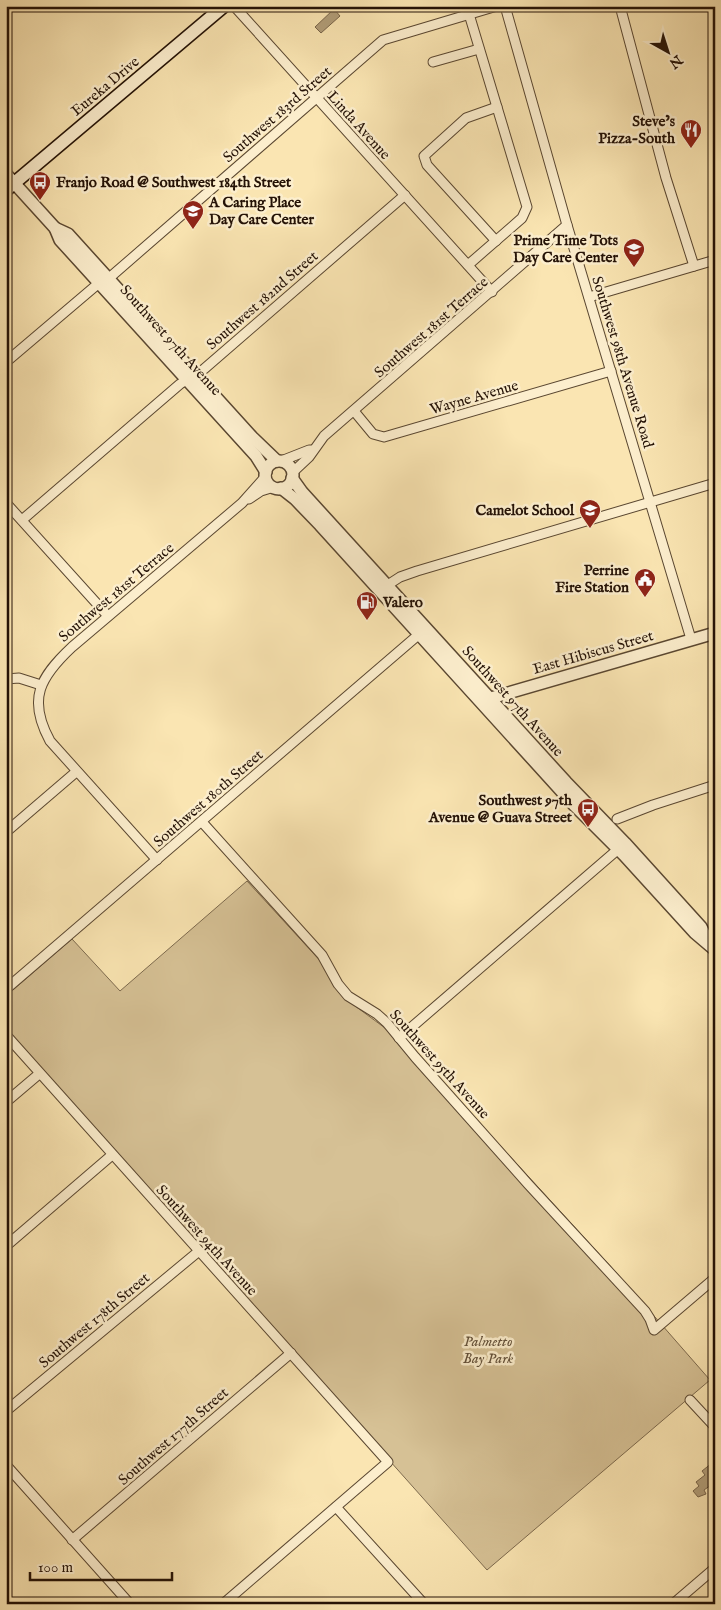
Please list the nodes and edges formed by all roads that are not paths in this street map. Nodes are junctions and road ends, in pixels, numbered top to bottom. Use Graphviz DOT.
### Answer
graph roads {
  1 [pos="224,6"];
  2 [pos="234,6"];
  3 [pos="497,6"];
  4 [pos="505,6"];
  5 [pos="620,6"];
  6 [pos="469,14"];
  7 [pos="479,49"];
  8 [pos="433,62"];
  9 [pos="317,98"];
  10 [pos="497,107"];
  11 [pos="9,183"];
  12 [pos="405,195"];
  13 [pos="568,225"];
  14 [pos="496,240"];
  15 [pos="715,260"];
  16 [pos="468,265"];
  17 [pos="694,266"];
  18 [pos="103,281"];
  19 [pos="492,292"];
  20 [pos="589,297"];
  21 [pos="6,362"];
  22 [pos="611,371"];
  23 [pos="191,377"];
  24 [pos="354,411"];
  25 [pos="313,450"];
  26 [pos="279,461"];
  27 [pos="266,474"];
  28 [pos="293,475"];
  29 [pos="715,483"];
  30 [pos="277,488"];
  31 [pos="242,502"];
  32 [pos="6,503"];
  33 [pos="650,503"];
  34 [pos="22,520"];
  35 [pos="383,588"];
  36 [pos="108,616"];
  37 [pos="423,631"];
  38 [pos="715,633"];
  39 [pos="691,639"];
  40 [pos="6,679"];
  41 [pos="41,685"];
  42 [pos="485,700"];
  43 [pos="76,772"];
  44 [pos="715,785"];
  45 [pos="617,819"];
  46 [pos="202,822"];
  47 [pos="6,832"];
  48 [pos="621,846"];
  49 [pos="158,860"];
  50 [pos="712,947"];
  51 [pos="6,988"];
  52 [pos="6,1035"];
  53 [pos="399,1038"];
  54 [pos="39,1074"];
  55 [pos="6,1102"];
  56 [pos="112,1155"];
  57 [pos="6,1246"];
  58 [pos="199,1251"];
  59 [pos="715,1278"];
  60 [pos="291,1353"];
  61 [pos="690,1400"];
  62 [pos="6,1411"];
  63 [pos="715,1427"];
  64 [pos="6,1465"];
  65 [pos="336,1507"];
  66 [pos="72,1540"];
  67 [pos="715,1568"];
  68 [pos="130,1604"];
  69 [pos="223,1604"];
  70 [pos="424,1604"];
  71 [pos="673,1604"];
  1 -- 11 [label="main road, Eureka Drive"];
  2 -- 9 [label="street, Linda Avenue"];
  3 -- 6 [label="street, Southwest 183rd Street"];
  4 -- 13 [label="street, Southwest 98th Avenue Road"];
  5 -- 17 [label="street"];
  6 -- 7 [label="street"];
  6 -- 9 [label="street, Southwest 183rd Street"];
  7 -- 8 [label="street"];
  7 -- 10 [label="street"];
  9 -- 12 [label="street, Linda Avenue"];
  9 -- 18 [label="street, Southwest 183rd Street"];
  10 -- 14 [label="street"];
  10 -- 14 [label="street"];
  11 -- 18 [label="street, Southwest 97th Avenue"];
  12 -- 16 [label="street, Linda Avenue"];
  12 -- 23 [label="street, Southwest 182nd Street"];
  13 -- 19 [label="street, Southwest 181st Terrace"];
  13 -- 20 [label="street, Southwest 98th Avenue Road"];
  14 -- 16 [label="street"];
  15 -- 17 [label="street"];
  16 -- 19 [label="street, Linda Avenue"];
  17 -- 20 [label="street"];
  18 -- 21 [label="street, Southwest 183rd Street"];
  18 -- 23 [label="street, Southwest 97th Avenue"];
  19 -- 24 [label="street, Southwest 181st Terrace"];
  20 -- 22 [label="street, Southwest 98th Avenue Road"];
  22 -- 24 [label="street, Wayne Avenue"];
  22 -- 33 [label="street, Southwest 98th Avenue Road"];
  23 -- 26 [label="street, Southwest 97th Avenue"];
  23 -- 27 [label="street, Southwest 97th Avenue"];
  23 -- 34 [label="street, Southwest 182nd Street"];
  24 -- 25 [label="street, Southwest 181st Terrace"];
  25 -- 26 [label="street"];
  25 -- 28 [label="street, Southwest 181st Terrace"];
  26 -- 27 [label="street"];
  26 -- 28 [label="street"];
  27 -- 30 [label="street"];
  27 -- 31 [label="street, Southwest 181st Terrace"];
  28 -- 30 [label="street"];
  28 -- 35 [label="street, Southwest 97th Avenue"];
  29 -- 33 [label="street"];
  30 -- 31 [label="street, Southwest 181st Terrace"];
  30 -- 35 [label="street, Southwest 97th Avenue"];
  31 -- 36 [label="street, Southwest 181st Terrace"];
  32 -- 34 [label="street"];
  33 -- 35 [label="street"];
  33 -- 39 [label="street, Southwest 98th Avenue Road"];
  34 -- 36 [label="street"];
  35 -- 37 [label="street, Southwest 97th Avenue"];
  36 -- 41 [label="street, Southwest 181st Terrace"];
  37 -- 42 [label="street, Southwest 97th Avenue"];
  37 -- 46 [label="street, Southwest 180th Street"];
  38 -- 39 [label="street, East Hibiscus Street"];
  39 -- 42 [label="street, East Hibiscus Street"];
  40 -- 41 [label="street"];
  41 -- 43 [label="street"];
  42 -- 48 [label="street, Southwest 97th Avenue"];
  43 -- 47 [label="street"];
  43 -- 49 [label="street"];
  44 -- 45 [label="street"];
  46 -- 49 [label="street, Southwest 180th Street"];
  46 -- 53 [label="street, Southwest 95th Avenue"];
  48 -- 50 [label="street, Southwest 97th Avenue"];
  48 -- 53 [label="street"];
  49 -- 51 [label="street, Southwest 180th Street"];
  52 -- 54 [label="street, Southwest 94th Avenue"];
  53 -- 59 [label="street, Southwest 95th Avenue"];
  54 -- 55 [label="street"];
  54 -- 56 [label="street, Southwest 94th Avenue"];
  56 -- 57 [label="street"];
  56 -- 58 [label="street, Southwest 94th Avenue"];
  58 -- 60 [label="street, Southwest 94th Avenue"];
  58 -- 62 [label="street, Southwest 178th Street"];
  60 -- 65 [label="street, Southwest 94th Avenue"];
  60 -- 66 [label="street, Southwest 177th Street"];
  61 -- 63 [label="street"];
  64 -- 66 [label="street"];
  65 -- 69 [label="street"];
  65 -- 70 [label="street"];
  66 -- 68 [label="street"];
  67 -- 71 [label="street"];
}
